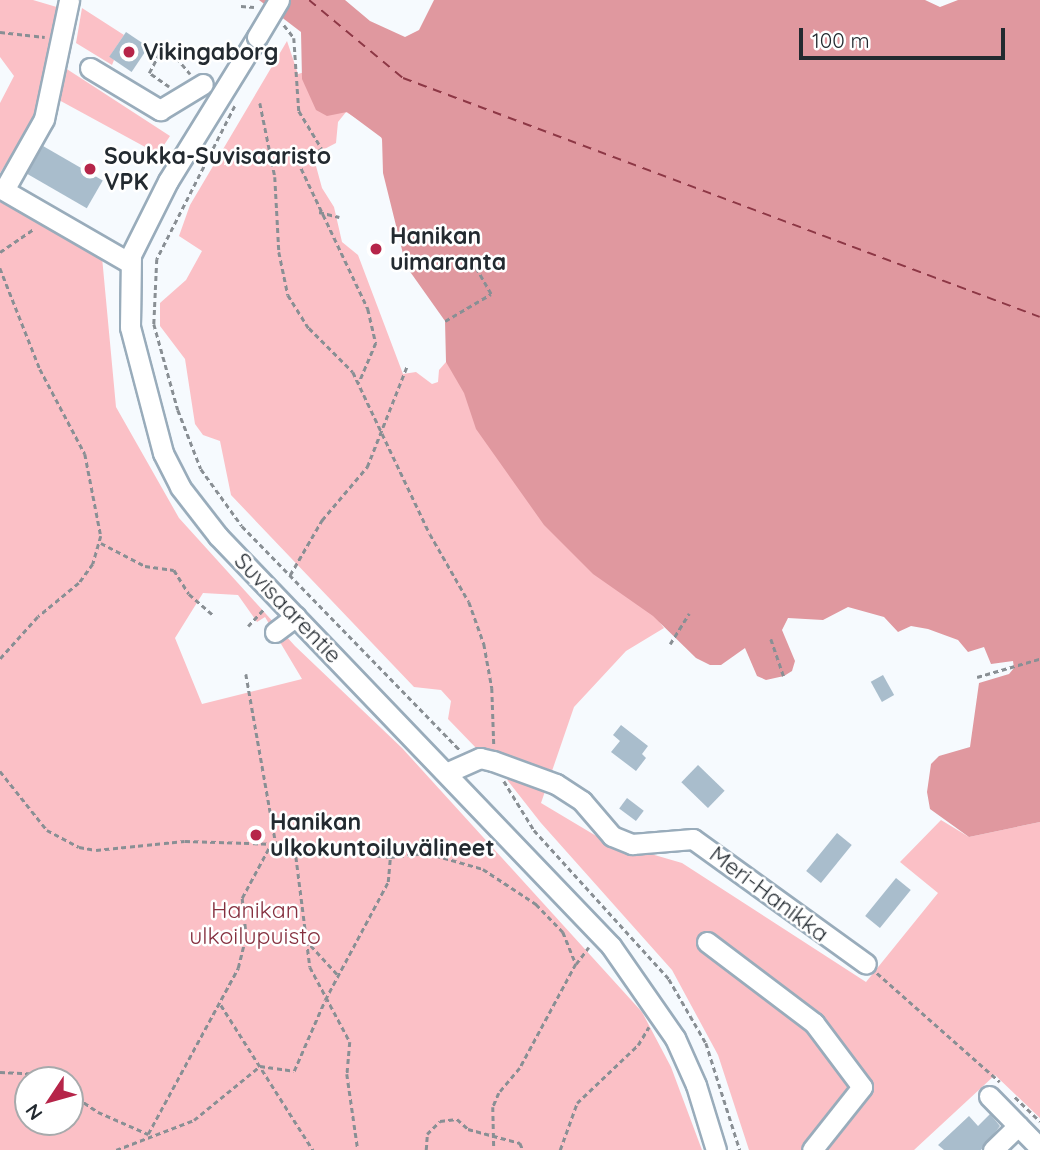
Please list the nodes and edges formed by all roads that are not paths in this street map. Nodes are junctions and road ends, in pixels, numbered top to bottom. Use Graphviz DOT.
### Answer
graph roads {
  1 [pos="69,0"];
  2 [pos="279,0"];
  3 [pos="90,68"];
  4 [pos="196,87"];
  5 [pos="2,189"];
  6 [pos="130,263"];
  7 [pos="296,616"];
  8 [pos="275,632"];
  9 [pos="446,773"];
  10 [pos="707,942"];
  11 [pos="866,964"];
  12 [pos="996,1090"];
  13 [pos="1018,1126"];
  14 [pos="1040,1148"];
  15 [pos="716,1150"];
  16 [pos="812,1150"];
  17 [pos="993,1150"];
  1 -- 5 [label="street"];
  2 -- 6 [label="street, Suvisaarentie, bridge"];
  3 -- 4 [label="street"];
  5 -- 6 [label="street"];
  6 -- 7 [label="street, Suvisaarentie"];
  7 -- 8 [label="street"];
  7 -- 9 [label="street, Suvisaarentie"];
  9 -- 11 [label="street, Meri-Hanikka"];
  9 -- 15 [label="street, Suvisaarentie"];
  10 -- 16 [label="street"];
  12 -- 13 [label="street"];
  13 -- 14 [label="street"];
  13 -- 17 [label="street"];
}
